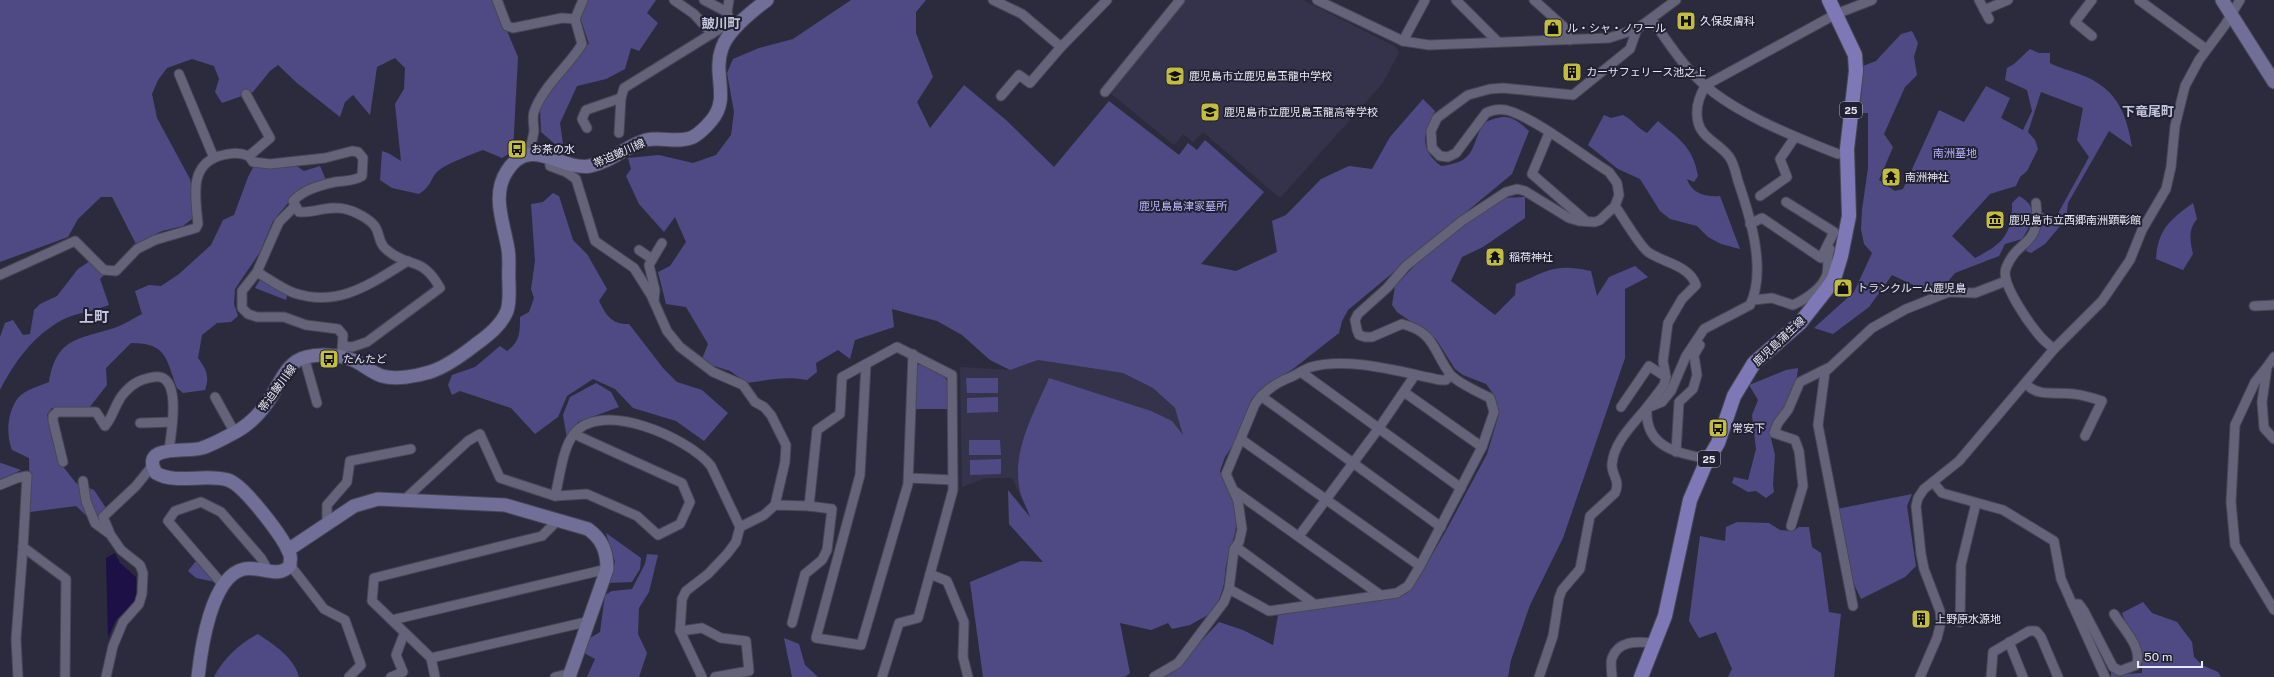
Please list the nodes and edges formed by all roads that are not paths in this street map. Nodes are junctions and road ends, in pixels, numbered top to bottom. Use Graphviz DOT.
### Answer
graph roads {
  1 [pos="497,0"];
  2 [pos="583,0"];
  3 [pos="674,0"];
  4 [pos="704,0"];
  5 [pos="729,0"];
  6 [pos="767,0"];
  7 [pos="993,0"];
  8 [pos="1107,0"];
  9 [pos="1180,0"];
  10 [pos="1317,0"];
  11 [pos="1425,0"];
  12 [pos="1456,0"];
  13 [pos="1534,0"];
  14 [pos="1676,0"];
  15 [pos="1829,0"];
  16 [pos="1872,0"];
  17 [pos="1979,0"];
  18 [pos="2008,0"];
  19 [pos="2092,0"];
  20 [pos="2138,0"];
  21 [pos="2222,0"];
  22 [pos="2240,0"];
  23 [pos="1327,2"];
  24 [pos="1984,10"];
  25 [pos="727,12"];
  26 [pos="1836,14"];
  27 [pos="2232,15"];
  28 [pos="576,19"];
  29 [pos="1651,19"];
  30 [pos="1989,19"];
  31 [pos="732,27"];
  32 [pos="1637,29"];
  33 [pos="712,34"];
  34 [pos="2092,36"];
  35 [pos="1570,40"];
  36 [pos="1403,41"];
  37 [pos="1498,42"];
  38 [pos="1061,47"];
  39 [pos="2206,49"];
  40 [pos="179,74"];
  41 [pos="2274,82"];
  42 [pos="1706,85"];
  43 [pos="1105,92"];
  44 [pos="246,94"];
  45 [pos="1001,96"];
  46 [pos="621,98"];
  47 [pos="587,128"];
  48 [pos="619,133"];
  49 [pos="1548,133"];
  50 [pos="1795,137"];
  51 [pos="1838,154"];
  52 [pos="529,155"];
  53 [pos="249,156"];
  54 [pos="549,156"];
  55 [pos="214,158"];
  56 [pos="1760,196"];
  57 [pos="1786,202"];
  58 [pos="2036,203"];
  59 [pos="1615,206"];
  60 [pos="294,207"];
  61 [pos="1587,222"];
  62 [pos="1750,224"];
  63 [pos="1836,233"];
  64 [pos="662,243"];
  65 [pos="639,250"];
  66 [pos="652,259"];
  67 [pos="408,261"];
  68 [pos="257,272"];
  69 [pos="0,275"];
  70 [pos="2006,281"];
  71 [pos="1752,300"];
  72 [pos="654,303"];
  73 [pos="2274,305"];
  74 [pos="2254,306"];
  75 [pos="1711,327"];
  76 [pos="2054,349"];
  77 [pos="342,351"];
  78 [pos="913,354"];
  79 [pos="304,357"];
  80 [pos="2274,357"];
  81 [pos="866,364"];
  82 [pos="1831,366"];
  83 [pos="2267,367"];
  84 [pos="1301,372"];
  85 [pos="1415,375"];
  86 [pos="1450,375"];
  87 [pos="1666,377"];
  88 [pos="2026,384"];
  89 [pos="1404,392"];
  90 [pos="1261,396"];
  91 [pos="215,397"];
  92 [pos="317,403"];
  93 [pos="1621,408"];
  94 [pos="1647,408"];
  95 [pos="172,422"];
  96 [pos="140,423"];
  97 [pos="1379,428"];
  98 [pos="235,433"];
  99 [pos="574,434"];
  100 [pos="2085,436"];
  101 [pos="2274,439"];
  102 [pos="1242,440"];
  103 [pos="1482,447"];
  104 [pos="411,449"];
  105 [pos="169,450"];
  106 [pos="1676,452"];
  107 [pos="1709,459"];
  108 [pos="63,462"];
  109 [pos="1353,464"];
  110 [pos="153,465"];
  111 [pos="909,478"];
  112 [pos="954,480"];
  113 [pos="83,481"];
  114 [pos="1933,482"];
  115 [pos="0,485"];
  116 [pos="1461,488"];
  117 [pos="1232,489"];
  118 [pos="555,496"];
  119 [pos="404,500"];
  120 [pos="1326,500"];
  121 [pos="1976,503"];
  122 [pos="775,505"];
  123 [pos="809,506"];
  124 [pos="558,520"];
  125 [pos="327,525"];
  126 [pos="1791,526"];
  127 [pos="740,527"];
  128 [pos="1441,527"];
  129 [pos="110,534"];
  130 [pos="1299,536"];
  131 [pos="1236,547"];
  132 [pos="22,548"];
  133 [pos="288,550"];
  134 [pos="290,564"];
  135 [pos="1420,566"];
  136 [pos="607,569"];
  137 [pos="268,570"];
  138 [pos="930,574"];
  139 [pos="223,585"];
  140 [pos="1229,589"];
  141 [pos="1378,594"];
  142 [pos="1314,604"];
  143 [pos="2072,604"];
  144 [pos="1854,606"];
  145 [pos="2274,610"];
  146 [pos="2114,614"];
  147 [pos="392,620"];
  148 [pos="590,621"];
  149 [pos="1960,622"];
  150 [pos="792,623"];
  151 [pos="680,631"];
  152 [pos="404,634"];
  153 [pos="2009,642"];
  154 [pos="1654,643"];
  155 [pos="431,658"];
  156 [pos="570,675"];
  157 [pos="18,677"];
  158 [pos="65,677"];
  159 [pos="106,677"];
  160 [pos="198,677"];
  161 [pos="349,677"];
  162 [pos="391,677"];
  163 [pos="435,677"];
  164 [pos="555,677"];
  165 [pos="702,677"];
  166 [pos="715,677"];
  167 [pos="882,677"];
  168 [pos="968,677"];
  169 [pos="1154,677"];
  170 [pos="1539,677"];
  171 [pos="1612,677"];
  172 [pos="1641,677"];
  173 [pos="1920,677"];
  174 [pos="1991,677"];
  175 [pos="2023,677"];
  176 [pos="2058,677"];
  177 [pos="2105,677"];
  1 -- 28 [label="street"];
  2 -- 28 [label="street"];
  3 -- 33 [label="street"];
  4 -- 25 [label="street"];
  5 -- 25 [label="street"];
  6 -- 31 [label="street, 帯迫皷川線"];
  7 -- 38 [label="street"];
  8 -- 38 [label="street"];
  9 -- 43 [label="street"];
  10 -- 23 [label="street"];
  11 -- 36 [label="street"];
  12 -- 37 [label="street"];
  13 -- 35 [label="street"];
  14 -- 29 [label="street"];
  15 -- 26 [label="main road, 鹿児島蒲生線 / 25"];
  16 -- 26 [label="street"];
  17 -- 24 [label="street"];
  18 -- 24 [label="street"];
  19 -- 34 [label="street"];
  20 -- 39 [label="street"];
  21 -- 27 [label="street"];
  22 -- 27 [label="street"];
  23 -- 36 [label="street"];
  24 -- 30 [label="street"];
  25 -- 31 [label="street"];
  26 -- 42 [label="street"];
  26 -- 107 [label="main road, 鹿児島蒲生線 / 25"];
  27 -- 39 [label="street"];
  27 -- 41 [label="street"];
  28 -- 52 [label="street"];
  29 -- 32 [label="street"];
  29 -- 42 [label="street"];
  31 -- 33 [label="street"];
  31 -- 54 [label="street, 帯迫皷川線"];
  32 -- 35 [label="street"];
  32 -- 49 [label="street"];
  33 -- 46 [label="street"];
  35 -- 37 [label="street"];
  36 -- 37 [label="street"];
  38 -- 45 [label="street"];
  39 -- 76 [label="street"];
  40 -- 55 [label="street"];
  42 -- 50 [label="street"];
  42 -- 62 [label="street"];
  44 -- 53 [label="street"];
  46 -- 47 [label="street"];
  46 -- 48 [label="street"];
  49 -- 59 [label="street"];
  49 -- 61 [label="street"];
  50 -- 51 [label="street"];
  50 -- 56 [label="street"];
  52 -- 54 [label="street, 帯迫皷川線"];
  52 -- 77 [label="street, 帯迫皷川線"];
  53 -- 55 [label="street"];
  53 -- 60 [label="street"];
  54 -- 72 [label="street"];
  55 -- 69 [label="street"];
  57 -- 62 [label="street"];
  58 -- 70 [label="street"];
  59 -- 61 [label="street"];
  59 -- 87 [label="street"];
  60 -- 67 [label="street"];
  60 -- 68 [label="street"];
  61 -- 86 [label="street"];
  62 -- 71 [label="street"];
  63 -- 71 [label="street"];
  64 -- 66 [label="street"];
  65 -- 66 [label="street"];
  66 -- 72 [label="street"];
  67 -- 68 [label="street"];
  67 -- 77 [label="street"];
  68 -- 77 [label="street"];
  70 -- 76 [label="street"];
  70 -- 82 [label="street"];
  71 -- 75 [label="street"];
  72 -- 122 [label="street"];
  73 -- 74 [label="street"];
  75 -- 94 [label="street"];
  75 -- 106 [label="street"];
  76 -- 88 [label="street"];
  77 -- 79 [label="street, 帯迫皷川線"];
  78 -- 81 [label="street"];
  78 -- 111 [label="street"];
  78 -- 112 [label="street"];
  79 -- 92 [label="street"];
  79 -- 98 [label="street, 帯迫皷川線"];
  80 -- 83 [label="street"];
  81 -- 111 [label="street"];
  81 -- 123 [label="street"];
  82 -- 126 [label="street"];
  82 -- 144 [label="street"];
  83 -- 101 [label="street"];
  83 -- 145 [label="street"];
  84 -- 85 [label="street"];
  84 -- 90 [label="street"];
  84 -- 97 [label="street"];
  85 -- 86 [label="street"];
  85 -- 89 [label="street"];
  86 -- 103 [label="street"];
  87 -- 93 [label="street"];
  87 -- 94 [label="street"];
  88 -- 100 [label="street"];
  88 -- 114 [label="street"];
  89 -- 97 [label="street"];
  89 -- 103 [label="street"];
  90 -- 102 [label="street"];
  90 -- 109 [label="street"];
  91 -- 98 [label="street"];
  94 -- 106 [label="street"];
  94 -- 170 [label="street"];
  95 -- 96 [label="street"];
  95 -- 105 [label="street"];
  95 -- 108 [label="street"];
  97 -- 109 [label="street"];
  97 -- 116 [label="street"];
  98 -- 105 [label="street, 帯迫皷川線"];
  99 -- 118 [label="street"];
  99 -- 118 [label="street"];
  99 -- 127 [label="street"];
  102 -- 117 [label="street"];
  102 -- 120 [label="street"];
  103 -- 116 [label="street"];
  104 -- 125 [label="street"];
  105 -- 110 [label="street, 帯迫皷川線"];
  106 -- 107 [label="street"];
  107 -- 154 [label="main road, 鹿児島蒲生線 / 25"];
  109 -- 120 [label="street"];
  109 -- 128 [label="street"];
  110 -- 129 [label="street"];
  110 -- 133 [label="street"];
  111 -- 112 [label="street"];
  112 -- 138 [label="street"];
  113 -- 129 [label="street"];
  114 -- 121 [label="street"];
  114 -- 173 [label="street"];
  115 -- 132 [label="street"];
  116 -- 128 [label="street"];
  117 -- 130 [label="street"];
  117 -- 131 [label="street"];
  118 -- 119 [label="street"];
  119 -- 124 [label="street"];
  119 -- 125 [label="street"];
  120 -- 130 [label="street"];
  120 -- 135 [label="street"];
  121 -- 143 [label="street"];
  121 -- 149 [label="street"];
  122 -- 123 [label="street"];
  122 -- 127 [label="street"];
  123 -- 150 [label="street"];
  124 -- 136 [label="street"];
  124 -- 147 [label="street"];
  125 -- 133 [label="street"];
  127 -- 151 [label="street"];
  128 -- 135 [label="street"];
  129 -- 159 [label="street"];
  130 -- 141 [label="street"];
  131 -- 140 [label="street"];
  131 -- 142 [label="street"];
  132 -- 157 [label="street"];
  132 -- 158 [label="street"];
  133 -- 134 [label="street"];
  134 -- 137 [label="street"];
  134 -- 161 [label="street"];
  135 -- 141 [label="street"];
  136 -- 147 [label="street"];
  136 -- 148 [label="street"];
  137 -- 139 [label="street"];
  137 -- 139 [label="street"];
  138 -- 167 [label="street"];
  138 -- 168 [label="street"];
  139 -- 160 [label="street"];
  140 -- 142 [label="street"];
  140 -- 169 [label="street"];
  141 -- 142 [label="street"];
  143 -- 146 [label="street"];
  143 -- 177 [label="street"];
  147 -- 152 [label="street"];
  148 -- 155 [label="street"];
  148 -- 156 [label="street"];
  151 -- 165 [label="street"];
  151 -- 166 [label="street"];
  152 -- 155 [label="street"];
  152 -- 162 [label="street"];
  153 -- 174 [label="street"];
  153 -- 175 [label="street"];
  153 -- 176 [label="street"];
  154 -- 171 [label="street"];
  154 -- 172 [label="main road, 鹿児島蒲生線 / 25"];
  155 -- 163 [label="street"];
  156 -- 164 [label="street"];
}
